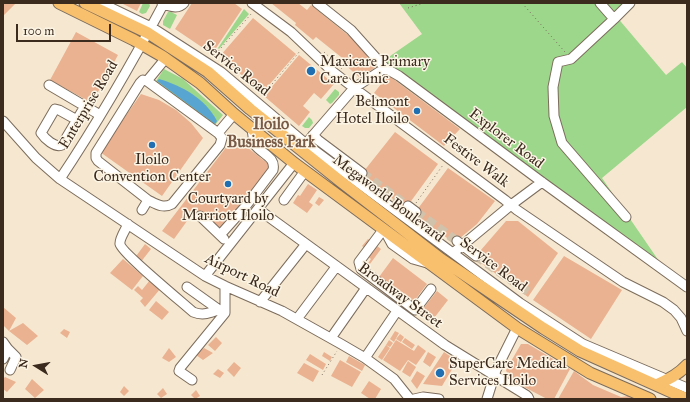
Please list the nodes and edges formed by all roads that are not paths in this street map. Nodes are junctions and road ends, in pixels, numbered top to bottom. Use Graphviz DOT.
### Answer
graph roads {
  1 [pos="59,3"];
  2 [pos="85,3"];
  3 [pos="101,3"];
  4 [pos="163,3"];
  5 [pos="184,3"];
  6 [pos="318,3"];
  7 [pos="600,3"];
  8 [pos="630,3"];
  9 [pos="253,7"];
  10 [pos="118,19"];
  11 [pos="614,19"];
  12 [pos="113,30"];
  13 [pos="149,30"];
  14 [pos="142,44"];
  15 [pos="169,46"];
  16 [pos="164,57"];
  17 [pos="385,68"];
  18 [pos="147,81"];
  19 [pos="49,85"];
  20 [pos="354,88"];
  21 [pos="86,106"];
  22 [pos="234,114"];
  23 [pos="100,115"];
  24 [pos="77,120"];
  25 [pos="3,121"];
  26 [pos="252,129"];
  27 [pos="218,133"];
  28 [pos="313,135"];
  29 [pos="303,147"];
  30 [pos="294,163"];
  31 [pos="305,171"];
  32 [pos="362,173"];
  33 [pos="60,178"];
  34 [pos="542,182"];
  35 [pos="148,200"];
  36 [pos="284,200"];
  37 [pos="511,205"];
  38 [pos="258,209"];
  39 [pos="142,210"];
  40 [pos="200,216"];
  41 [pos="626,217"];
  42 [pos="128,224"];
  43 [pos="385,231"];
  44 [pos="220,235"];
  45 [pos="460,243"];
  46 [pos="230,244"];
  47 [pos="306,244"];
  48 [pos="453,253"];
  49 [pos="476,256"];
  50 [pos="336,267"];
  51 [pos="205,276"];
  52 [pos="187,286"];
  53 [pos="225,286"];
  54 [pos="687,287"];
  55 [pos="366,288"];
  56 [pos="430,290"];
  57 [pos="260,302"];
  58 [pos="415,310"];
  59 [pos="397,311"];
  60 [pos="222,312"];
  61 [pos="297,319"];
  62 [pos="408,319"];
  63 [pos="517,328"];
  64 [pos="687,331"];
  65 [pos="331,338"];
  66 [pos="6,346"];
  67 [pos="365,358"];
  68 [pos="3,359"];
  69 [pos="687,365"];
  70 [pos="10,370"];
  71 [pos="633,374"];
  72 [pos="494,376"];
  73 [pos="192,380"];
  74 [pos="668,380"];
  75 [pos="656,385"];
  76 [pos="687,388"];
  77 [pos="628,389"];
  78 [pos="410,399"];
  79 [pos="414,399"];
  80 [pos="440,399"];
  81 [pos="487,399"];
  82 [pos="529,399"];
  83 [pos="650,399"];
  84 [pos="687,399"];
  1 -- 12 [label="main road, Megaworld Boulevard"];
  2 -- 10 [label="main road, Megaworld Boulevard"];
  3 -- 13 [label="street, Service Road"];
  4 -- 5 [label="street"];
  4 -- 13 [label="street, Enterprise Road"];
  6 -- 17 [label="street, Explorer Road"];
  7 -- 11 [label="street"];
  8 -- 11 [label="street"];
  9 -- 20 [label="street, Festive Walk"];
  10 -- 12 [label="main road"];
  10 -- 13 [label="main road, Megaworld Boulevard"];
  11 -- 41 [label="street"];
  12 -- 14 [label="main road, Megaworld Boulevard"];
  13 -- 14 [label="street, Enterprise Road"];
  13 -- 15 [label="main road, Megaworld Boulevard"];
  13 -- 29 [label="street, Service Road"];
  14 -- 16 [label="main road, Megaworld Boulevard"];
  14 -- 23 [label="street, Enterprise Road"];
  15 -- 16 [label="main road"];
  15 -- 29 [label="main road, Megaworld Boulevard"];
  16 -- 18 [label="street"];
  16 -- 22 [label="main road, Megaworld Boulevard"];
  17 -- 20 [label="street"];
  17 -- 34 [label="street, Explorer Road"];
  18 -- 27 [label="street"];
  18 -- 35 [label="street"];
  19 -- 21 [label="street"];
  20 -- 28 [label="street"];
  20 -- 37 [label="street, Festive Walk"];
  21 -- 23 [label="street"];
  21 -- 24 [label="street"];
  22 -- 26 [label="main road, Megaworld Boulevard"];
  22 -- 27 [label="street"];
  23 -- 33 [label="street, Enterprise Road"];
  25 -- 33 [label="street, Airport Road"];
  26 -- 30 [label="main road, Megaworld Boulevard"];
  26 -- 44 [label="street"];
  27 -- 35 [label="street"];
  28 -- 29 [label="street"];
  28 -- 32 [label="street"];
  29 -- 48 [label="street, Service Road"];
  29 -- 71 [label="main road, Megaworld Boulevard"];
  30 -- 31 [label="main road, Megaworld Boulevard"];
  30 -- 38 [label="street"];
  31 -- 36 [label="street"];
  31 -- 43 [label="main road, Megaworld Boulevard"];
  33 -- 42 [label="street, Airport Road"];
  34 -- 37 [label="street"];
  34 -- 54 [label="street, Explorer Road"];
  35 -- 39 [label="street"];
  37 -- 45 [label="street"];
  37 -- 64 [label="street, Festive Walk"];
  38 -- 46 [label="street"];
  38 -- 47 [label="street, Broadway Street"];
  40 -- 44 [label="street"];
  42 -- 51 [label="street, Airport Road"];
  42 -- 60 [label="street"];
  43 -- 58 [label="street"];
  43 -- 63 [label="main road, Megaworld Boulevard"];
  44 -- 46 [label="street"];
  45 -- 48 [label="street"];
  45 -- 49 [label="street"];
  46 -- 51 [label="street"];
  47 -- 50 [label="street, Broadway Street"];
  47 -- 57 [label="street"];
  48 -- 74 [label="street, Service Road"];
  50 -- 55 [label="street, Broadway Street"];
  50 -- 61 [label="street"];
  51 -- 53 [label="street, Airport Road"];
  52 -- 60 [label="street"];
  53 -- 57 [label="street, Airport Road"];
  53 -- 60 [label="street"];
  55 -- 59 [label="street, Broadway Street"];
  55 -- 65 [label="street"];
  56 -- 58 [label="street"];
  57 -- 61 [label="street, Airport Road"];
  58 -- 62 [label="street"];
  59 -- 62 [label="street, Broadway Street"];
  59 -- 67 [label="street"];
  60 -- 73 [label="street"];
  61 -- 65 [label="street, Airport Road"];
  62 -- 72 [label="street, Broadway Street"];
  63 -- 72 [label="street"];
  63 -- 77 [label="main road, Megaworld Boulevard"];
  65 -- 67 [label="street, Airport Road"];
  66 -- 68 [label="street"];
  66 -- 70 [label="street"];
  67 -- 78 [label="street, Airport Road"];
  69 -- 74 [label="main road"];
  71 -- 75 [label="main road, Megaworld Boulevard"];
  71 -- 77 [label="main road"];
  72 -- 81 [label="street"];
  72 -- 82 [label="street, Broadway Street"];
  74 -- 75 [label="main road"];
  74 -- 76 [label="street, Service Road"];
  75 -- 84 [label="main road, Megaworld Boulevard"];
  77 -- 83 [label="main road, Megaworld Boulevard"];
  79 -- 80 [label="street"];
}
